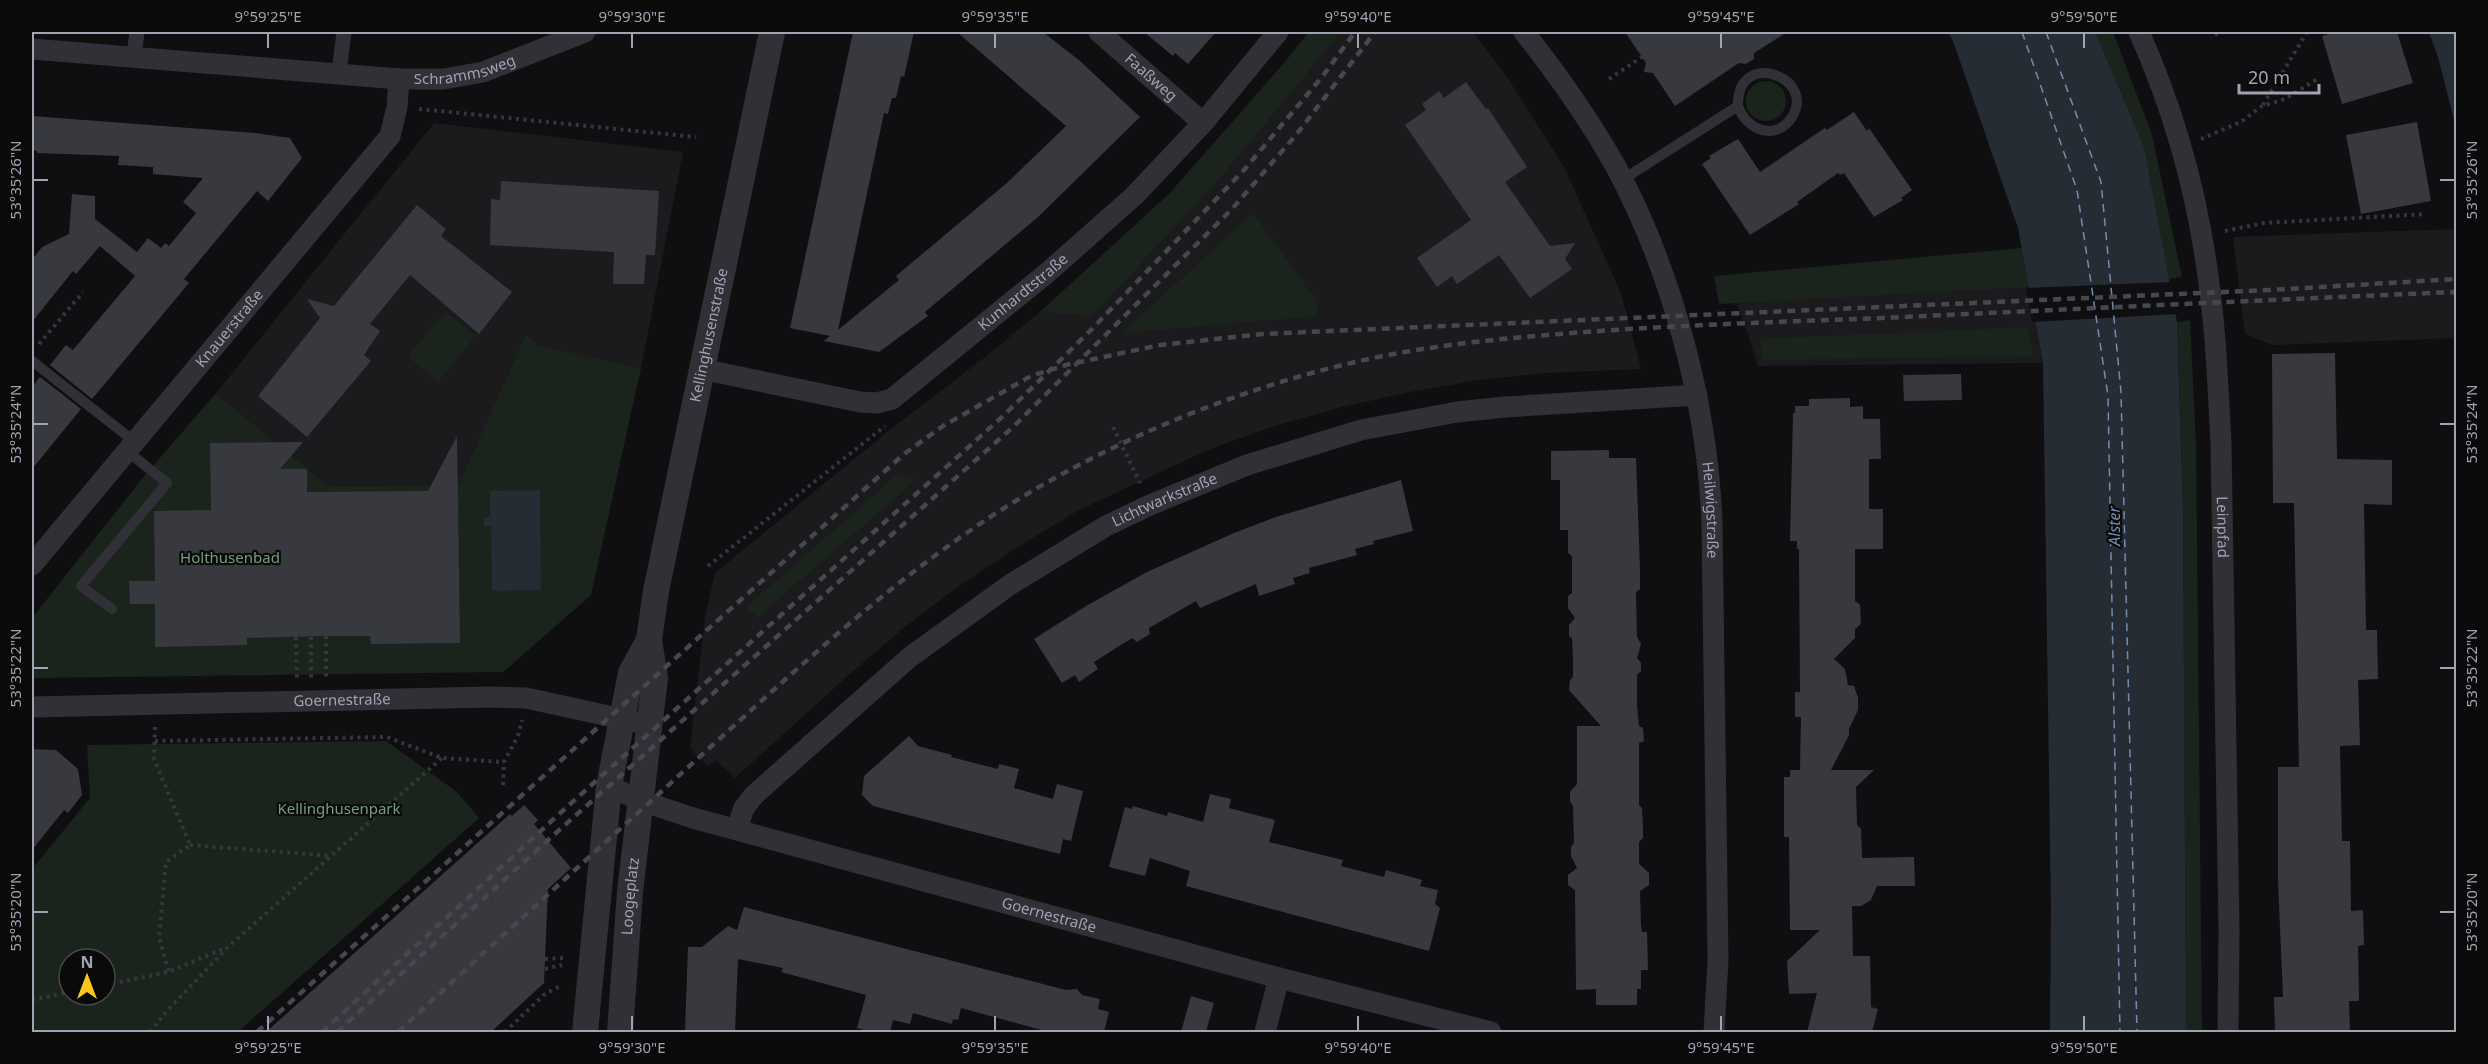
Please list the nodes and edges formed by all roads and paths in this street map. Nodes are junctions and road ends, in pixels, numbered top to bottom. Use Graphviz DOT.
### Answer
graph roads {
  1 [pos="137,32"];
  2 [pos="344,32"];
  3 [pos="585,32"];
  4 [pos="772,32"];
  5 [pos="1099,32"];
  6 [pos="1278,32"];
  7 [pos="1524,32"];
  8 [pos="2139,32"];
  9 [pos="2307,32"];
  10 [pos="32,49"];
  11 [pos="134,56"];
  12 [pos="1642,57"];
  13 [pos="339,73"];
  14 [pos="2319,78"];
  15 [pos="399,79"];
  16 [pos="1609,79"];
  17 [pos="1738,106"];
  18 [pos="2262,106"];
  19 [pos="397,107"];
  20 [pos="1203,123"];
  21 [pos="696,137"];
  22 [pos="2180,144"];
  23 [pos="1622,180"];
  24 [pos="2426,214"];
  25 [pos="2225,231"];
  26 [pos="83,292"];
  27 [pos="32,353"];
  28 [pos="32,361"];
  29 [pos="701,369"];
  30 [pos="1697,395"];
  31 [pos="884,401"];
  32 [pos="1113,427"];
  33 [pos="131,447"];
  34 [pos="1140,483"];
  35 [pos="32,565"];
  36 [pos="708,566"];
  37 [pos="112,609"];
  38 [pos="326,636"];
  39 [pos="296,637"];
  40 [pos="311,637"];
  41 [pos="649,640"];
  42 [pos="311,670"];
  43 [pos="326,670"];
  44 [pos="297,671"];
  45 [pos="155,702"];
  46 [pos="32,707"];
  47 [pos="523,713"];
  48 [pos="621,719"];
  49 [pos="650,725"];
  50 [pos="155,741"];
  51 [pos="441,758"];
  52 [pos="504,762"];
  53 [pos="503,784"];
  54 [pos="609,786"];
  55 [pos="639,800"];
  56 [pos="513,824"];
  57 [pos="737,828"];
  58 [pos="500,835"];
  59 [pos="190,845"];
  60 [pos="332,856"];
  61 [pos="463,857"];
  62 [pos="538,877"];
  63 [pos="482,878"];
  64 [pos="491,900"];
  65 [pos="500,911"];
  66 [pos="509,922"];
  67 [pos="596,936"];
  68 [pos="230,946"];
  69 [pos="563,958"];
  70 [pos="545,959"];
  71 [pos="562,965"];
  72 [pos="544,969"];
  73 [pos="169,972"];
  74 [pos="1279,978"];
  75 [pos="117,983"];
  76 [pos="560,986"];
  77 [pos="623,991"];
  78 [pos="57,995"];
  79 [pos="32,1000"];
  80 [pos="150,1032"];
  81 [pos="505,1032"];
  82 [pos="585,1032"];
  83 [pos="620,1032"];
  84 [pos="1265,1032"];
  85 [pos="1491,1032"];
  86 [pos="1714,1032"];
  87 [pos="2228,1032"];
  1 -- 11 [label="street"];
  2 -- 13 [label="street"];
  3 -- 15 [label="street, Schrammsweg"];
  4 -- 29 [label="street, Kellinghusenstraße"];
  5 -- 20 [label="street, Faaßweg"];
  6 -- 20 [label="street, Kunhardtstraße"];
  7 -- 23 [label="street, Heilwigstraße"];
  8 -- 22 [label="street, Leinpfad"];
  9 -- 18 [label="path"];
  10 -- 11 [label="street, Schrammsweg"];
  11 -- 13 [label="street, Schrammsweg"];
  12 -- 16 [label="path"];
  13 -- 15 [label="street, Schrammsweg"];
  14 -- 18 [label="path"];
  15 -- 19 [label="street, Knauerstraße"];
  17 -- 17 [label="lane"];
  17 -- 23 [label="lane"];
  18 -- 22 [label="path"];
  19 -- 21 [label="path"];
  19 -- 33 [label="street, Knauerstraße"];
  20 -- 31 [label="street, Kunhardtstraße"];
  22 -- 87 [label="street, Leinpfad"];
  23 -- 30 [label="street, Heilwigstraße"];
  24 -- 25 [label="path"];
  26 -- 27 [label="path"];
  28 -- 33 [label="lane"];
  29 -- 31 [label="street"];
  29 -- 41 [label="street, Kellinghusenstraße"];
  30 -- 57 [label="street, Lichtwarkstraße"];
  30 -- 86 [label="street, Heilwigstraße"];
  31 -- 36 [label="path"];
  32 -- 34 [label="path"];
  33 -- 35 [label="street, Knauerstraße"];
  33 -- 37 [label="lane"];
  38 -- 43 [label="path"];
  39 -- 44 [label="path"];
  40 -- 42 [label="path"];
  41 -- 48 [label="street, Kellinghusenstraße"];
  41 -- 49 [label="street, Kellinghusenstraße"];
  45 -- 46 [label="street, Goernestraße"];
  45 -- 48 [label="street, Goernestraße"];
  45 -- 50 [label="path"];
  47 -- 52 [label="path"];
  48 -- 49 [label="street, Goernestraße"];
  48 -- 54 [label="street, Kellinghusenstraße"];
  49 -- 55 [label="street, Kellinghusenstraße"];
  50 -- 51 [label="path"];
  50 -- 59 [label="path"];
  51 -- 52 [label="path"];
  51 -- 60 [label="path"];
  52 -- 53 [label="path"];
  54 -- 55 [label="street, Goernestraße"];
  54 -- 67 [label="street, Loogeplatz"];
  55 -- 57 [label="street, Goernestraße"];
  55 -- 77 [label="street, Loogeplatz"];
  56 -- 58 [label="path"];
  57 -- 74 [label="street, Goernestraße"];
  59 -- 60 [label="path"];
  59 -- 73 [label="path"];
  60 -- 68 [label="path"];
  61 -- 63 [label="path"];
  62 -- 65 [label="path"];
  64 -- 65 [label="path"];
  65 -- 66 [label="path"];
  67 -- 77 [label="street, Loogeplatz"];
  67 -- 82 [label="street, Loogeplatz"];
  68 -- 73 [label="path"];
  68 -- 80 [label="path"];
  69 -- 70 [label="path"];
  71 -- 72 [label="path"];
  73 -- 75 [label="path"];
  74 -- 84 [label="street"];
  74 -- 85 [label="street, Goernestraße"];
  76 -- 81 [label="path"];
  77 -- 83 [label="street, Loogeplatz"];
  78 -- 79 [label="path"];
}
